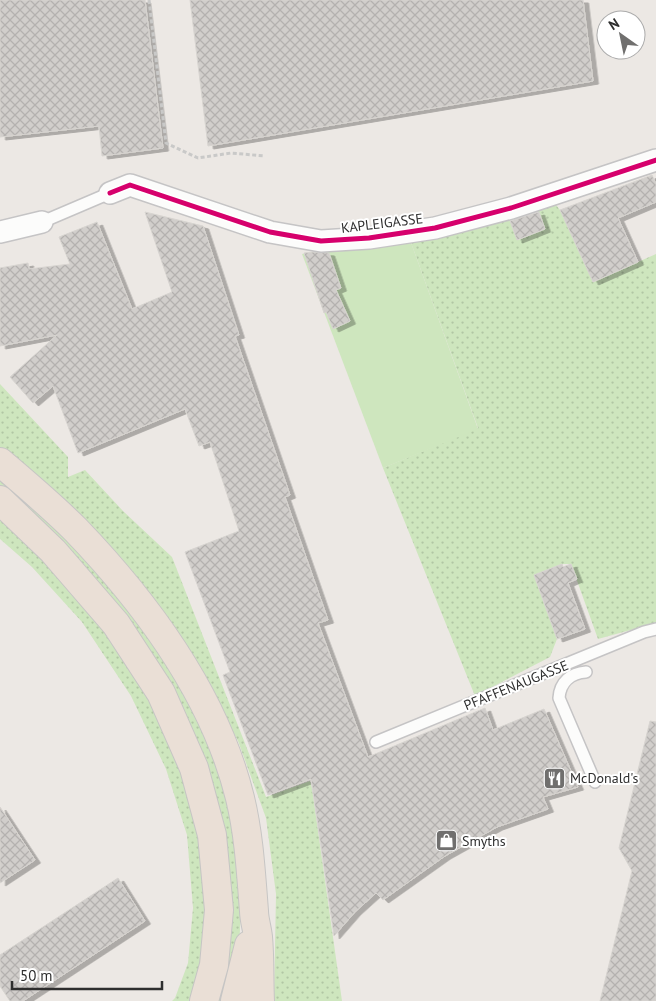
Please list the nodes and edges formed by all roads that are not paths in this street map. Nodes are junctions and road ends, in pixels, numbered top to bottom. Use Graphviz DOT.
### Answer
graph roads {
  1 [pos="656,160"];
  2 [pos="110,193"];
  3 [pos="42,222"];
  4 [pos="0,232"];
  5 [pos="0,462"];
  6 [pos="0,500"];
  7 [pos="656,629"];
  8 [pos="586,672"];
  9 [pos="376,742"];
  10 [pos="595,782"];
  11 [pos="254,914"];
  12 [pos="204,1001"];
  13 [pos="235,1001"];
  14 [pos="260,1001"];
  1 -- 2 [label="street, KAPLEIGASSE"];
  2 -- 3 [label="lane, KAPLEIGASSE"];
  3 -- 4 [label="street, KAPLEIGASSE"];
  5 -- 11 [label="highway"];
  6 -- 12 [label="highway"];
  7 -- 9 [label="lane, PFAFFENAUGASSE"];
  8 -- 10 [label="lane"];
  11 -- 13 [label="highway"];
  11 -- 14 [label="highway"];
}
